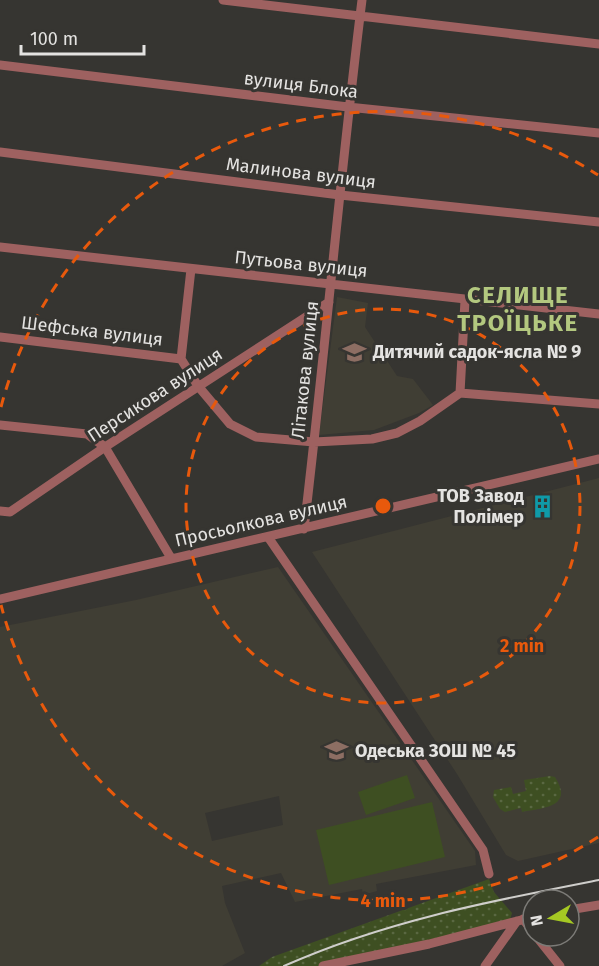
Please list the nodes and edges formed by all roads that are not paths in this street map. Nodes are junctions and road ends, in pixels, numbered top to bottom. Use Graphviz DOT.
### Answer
graph roads {
  1 [pos="223,0"];
  2 [pos="362,0"];
  3 [pos="360,16"];
  4 [pos="599,44"];
  5 [pos="0,64"];
  6 [pos="348,107"];
  7 [pos="599,133"];
  8 [pos="0,152"];
  9 [pos="340,195"];
  10 [pos="599,222"];
  11 [pos="0,247"];
  12 [pos="191,268"];
  13 [pos="332,283"];
  14 [pos="465,300"];
  15 [pos="329,302"];
  16 [pos="599,314"];
  17 [pos="0,337"];
  18 [pos="180,359"];
  19 [pos="198,386"];
  20 [pos="460,393"];
  21 [pos="599,404"];
  22 [pos="0,425"];
  23 [pos="314,442"];
  24 [pos="105,447"];
  25 [pos="599,459"];
  26 [pos="0,511"];
  27 [pos="304,529"];
  28 [pos="268,537"];
  29 [pos="171,558"];
  30 [pos="0,598"];
  31 [pos="489,874"];
  32 [pos="599,905"];
  33 [pos="581,908"];
  34 [pos="520,920"];
  35 [pos="546,948"];
  36 [pos="323,966"];
  37 [pos="485,966"];
  38 [pos="560,966"];
  1 -- 3 [label="street"];
  2 -- 3 [label="street, Літакова вулиця"];
  3 -- 4 [label="street"];
  3 -- 6 [label="street, Літакова вулиця"];
  5 -- 6 [label="street, вулиця Блока"];
  6 -- 7 [label="street, вулиця Блока"];
  6 -- 9 [label="street, Літакова вулиця"];
  8 -- 9 [label="street, Малинова вулиця"];
  9 -- 10 [label="street, Малинова вулиця"];
  9 -- 13 [label="street, Літакова вулиця"];
  11 -- 12 [label="street, Путьова вулиця"];
  12 -- 13 [label="street, Путьова вулиця"];
  12 -- 18 [label="street"];
  13 -- 14 [label="street, Путьова вулиця"];
  13 -- 15 [label="street, Літакова вулиця"];
  14 -- 16 [label="street, Путьова вулиця"];
  14 -- 20 [label="street"];
  15 -- 19 [label="street, Персикова вулиця"];
  15 -- 23 [label="street, Літакова вулиця"];
  17 -- 18 [label="street, Шефська вулиця"];
  18 -- 19 [label="street, Шефська вулиця"];
  19 -- 23 [label="street, Шефська вулиця"];
  19 -- 24 [label="street, Персикова вулиця"];
  20 -- 21 [label="street"];
  20 -- 23 [label="street, Шефська вулиця"];
  22 -- 24 [label="street"];
  23 -- 27 [label="street, Літакова вулиця"];
  24 -- 26 [label="street, Персикова вулиця"];
  24 -- 29 [label="street"];
  25 -- 27 [label="street, Просьолкова вулиця"];
  27 -- 28 [label="street, Просьолкова вулиця"];
  28 -- 29 [label="street, Просьолкова вулиця"];
  28 -- 31 [label="street"];
  29 -- 30 [label="street, Просьолкова вулиця"];
  32 -- 33 [label="street"];
  34 -- 36 [label="street"];
  34 -- 37 [label="street"];
  35 -- 38 [label="street"];
}
